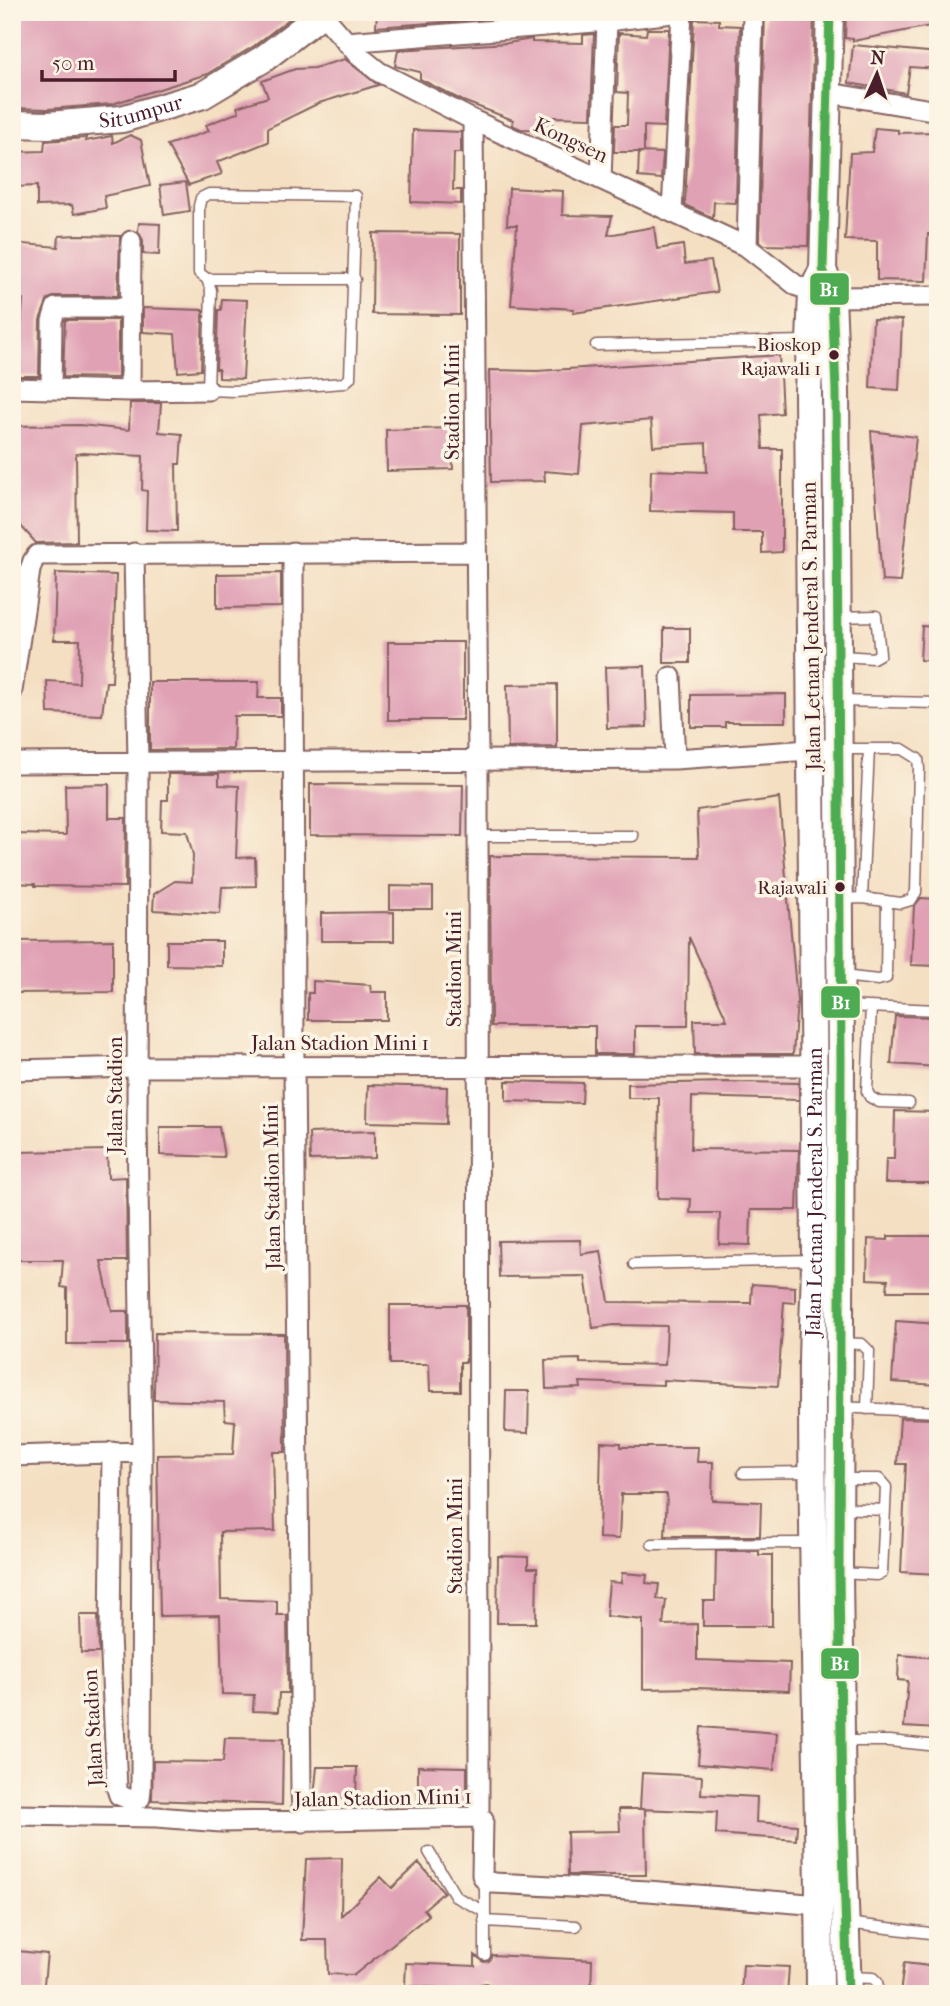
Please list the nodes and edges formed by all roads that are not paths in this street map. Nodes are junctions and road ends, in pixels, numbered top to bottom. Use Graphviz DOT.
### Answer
graph roads {
  1 [pos="681,12"];
  2 [pos="753,12"];
  3 [pos="830,12"];
  4 [pos="324,14"];
  5 [pos="607,21"];
  6 [pos="346,42"];
  7 [pos="829,93"];
  8 [pos="938,111"];
  9 [pos="473,120"];
  10 [pos="12,124"];
  11 [pos="601,179"];
  12 [pos="672,212"];
  13 [pos="131,241"];
  14 [pos="747,247"];
  15 [pos="207,279"];
  16 [pos="355,279"];
  17 [pos="822,286"];
  18 [pos="938,296"];
  19 [pos="131,308"];
  20 [pos="808,341"];
  21 [pos="596,345"];
  22 [pos="12,388"];
  23 [pos="51,389"];
  24 [pos="208,390"];
  25 [pos="130,391"];
  26 [pos="810,504"];
  27 [pos="837,505"];
  28 [pos="293,552"];
  29 [pos="475,552"];
  30 [pos="134,553"];
  31 [pos="838,617"];
  32 [pos="839,656"];
  33 [pos="671,677"];
  34 [pos="12,691"];
  35 [pos="838,701"];
  36 [pos="938,703"];
  37 [pos="813,749"];
  38 [pos="840,749"];
  39 [pos="869,749"];
  40 [pos="675,759"];
  41 [pos="478,760"];
  42 [pos="138,761"];
  43 [pos="294,761"];
  44 [pos="12,763"];
  45 [pos="812,823"];
  46 [pos="852,824"];
  47 [pos="633,835"];
  48 [pos="477,836"];
  49 [pos="851,898"];
  50 [pos="887,901"];
  51 [pos="840,976"];
  52 [pos="828,1007"];
  53 [pos="871,1007"];
  54 [pos="938,1010"];
  55 [pos="855,1059"];
  56 [pos="804,1065"];
  57 [pos="477,1066"];
  58 [pos="137,1067"];
  59 [pos="294,1067"];
  60 [pos="12,1070"];
  61 [pos="909,1103"];
  62 [pos="827,1260"];
  63 [pos="634,1264"];
  64 [pos="840,1343"];
  65 [pos="840,1407"];
  66 [pos="867,1409"];
  67 [pos="938,1412"];
  68 [pos="112,1452"];
  69 [pos="142,1452"];
  70 [pos="12,1455"];
  71 [pos="813,1471"];
  72 [pos="743,1473"];
  73 [pos="838,1479"];
  74 [pos="826,1508"];
  75 [pos="885,1510"];
  76 [pos="814,1543"];
  77 [pos="652,1544"];
  78 [pos="839,1573"];
  79 [pos="110,1635"];
  80 [pos="142,1636"];
  81 [pos="841,1647"];
  82 [pos="814,1648"];
  83 [pos="842,1741"];
  84 [pos="938,1746"];
  85 [pos="140,1798"];
  86 [pos="12,1815"];
  87 [pos="831,1815"];
  88 [pos="157,1817"];
  89 [pos="479,1817"];
  90 [pos="303,1822"];
  91 [pos="429,1852"];
  92 [pos="485,1880"];
  93 [pos="820,1905"];
  94 [pos="484,1916"];
  95 [pos="845,1923"];
  96 [pos="576,1926"];
  97 [pos="938,1934"];
  98 [pos="485,1955"];
  99 [pos="848,1985"];
  100 [pos="820,1994"];
  101 [pos="879,1994"];
  1 -- 5 [label="street"];
  1 -- 12 [label="street"];
  2 -- 14 [label="street"];
  3 -- 7 [label="street, Jalan Letnan Jenderal S. Parman"];
  4 -- 6 [label="street, Kongsen"];
  4 -- 10 [label="street, Situmpur"];
  5 -- 6 [label="street"];
  5 -- 11 [label="street"];
  6 -- 9 [label="street, Kongsen"];
  7 -- 8 [label="street"];
  7 -- 17 [label="street, Jalan Letnan Jenderal S. Parman"];
  9 -- 11 [label="street, Kongsen"];
  9 -- 29 [label="street, Stadion Mini"];
  11 -- 12 [label="street, Kongsen"];
  12 -- 14 [label="street, Kongsen"];
  13 -- 19 [label="street"];
  14 -- 17 [label="street, Kongsen"];
  15 -- 16 [label="lane"];
  15 -- 16 [label="lane"];
  15 -- 24 [label="lane"];
  16 -- 24 [label="lane"];
  17 -- 18 [label="street"];
  17 -- 20 [label="street, Jalan Letnan Jenderal S. Parman"];
  17 -- 27 [label="street, Jalan Letnan Jenderal S. Parman"];
  19 -- 23 [label="street"];
  19 -- 25 [label="street"];
  20 -- 21 [label="lane"];
  20 -- 26 [label="street, Jalan Letnan Jenderal S. Parman"];
  22 -- 23 [label="street"];
  23 -- 25 [label="street"];
  24 -- 25 [label="street"];
  26 -- 27 [label="street"];
  26 -- 37 [label="street, Jalan Letnan Jenderal S. Parman"];
  27 -- 31 [label="street, Jalan Letnan Jenderal S. Parman"];
  28 -- 29 [label="street"];
  28 -- 30 [label="street"];
  28 -- 43 [label="street, Jalan Stadion Mini"];
  29 -- 41 [label="street, Stadion Mini"];
  30 -- 34 [label="street"];
  30 -- 42 [label="street, Jalan Stadion"];
  31 -- 32 [label="street, Jalan Letnan Jenderal S. Parman"];
  31 -- 32 [label="lane"];
  32 -- 35 [label="street, Jalan Letnan Jenderal S. Parman"];
  33 -- 40 [label="street"];
  35 -- 36 [label="lane"];
  35 -- 38 [label="street, Jalan Letnan Jenderal S. Parman"];
  37 -- 38 [label="street"];
  37 -- 40 [label="street"];
  37 -- 45 [label="street, Jalan Letnan Jenderal S. Parman"];
  38 -- 39 [label="lane"];
  38 -- 46 [label="street, Jalan Letnan Jenderal S. Parman"];
  39 -- 46 [label="lane"];
  39 -- 50 [label="lane"];
  40 -- 41 [label="street"];
  41 -- 43 [label="street"];
  41 -- 48 [label="street, Stadion Mini"];
  42 -- 43 [label="street"];
  42 -- 44 [label="street"];
  42 -- 58 [label="street, Jalan Stadion"];
  43 -- 59 [label="street, Jalan Stadion Mini"];
  45 -- 46 [label="lane"];
  45 -- 52 [label="street, Jalan Letnan Jenderal S. Parman"];
  46 -- 49 [label="street, Jalan Letnan Jenderal S. Parman"];
  47 -- 48 [label="lane"];
  48 -- 57 [label="street, Stadion Mini"];
  49 -- 50 [label="lane"];
  49 -- 51 [label="street, Jalan Letnan Jenderal S. Parman"];
  50 -- 51 [label="lane"];
  51 -- 52 [label="street, Jalan Letnan Jenderal S. Parman"];
  52 -- 53 [label="lane"];
  52 -- 55 [label="street, Jalan Letnan Jenderal S. Parman"];
  52 -- 56 [label="street, Jalan Letnan Jenderal S. Parman"];
  53 -- 54 [label="lane"];
  53 -- 55 [label="lane"];
  55 -- 61 [label="lane"];
  55 -- 62 [label="street, Jalan Letnan Jenderal S. Parman"];
  56 -- 57 [label="street, Jalan Stadion Mini 1"];
  56 -- 62 [label="street, Jalan Letnan Jenderal S. Parman"];
  57 -- 59 [label="street, Jalan Stadion Mini 1"];
  57 -- 89 [label="street, Stadion Mini"];
  58 -- 59 [label="street, Jalan Stadion Mini 1"];
  58 -- 60 [label="street, Jalan Stadion Mini 1"];
  58 -- 69 [label="street, Jalan Stadion"];
  59 -- 90 [label="street, Jalan Stadion Mini"];
  62 -- 63 [label="lane"];
  62 -- 64 [label="street, Jalan Letnan Jenderal S. Parman"];
  62 -- 71 [label="street, Jalan Letnan Jenderal S. Parman"];
  64 -- 65 [label="street, Jalan Letnan Jenderal S. Parman"];
  64 -- 66 [label="lane"];
  65 -- 66 [label="lane"];
  65 -- 73 [label="street, Jalan Letnan Jenderal S. Parman"];
  66 -- 67 [label="lane"];
  68 -- 69 [label="street"];
  68 -- 70 [label="street"];
  68 -- 79 [label="street, Jalan Stadion"];
  69 -- 80 [label="street, Jalan Stadion"];
  71 -- 72 [label="lane"];
  71 -- 74 [label="street, Jalan Letnan Jenderal S. Parman"];
  73 -- 74 [label="street, Jalan Letnan Jenderal S. Parman"];
  73 -- 75 [label="lane"];
  74 -- 75 [label="lane"];
  74 -- 76 [label="street, Jalan Letnan Jenderal S. Parman"];
  74 -- 78 [label="street, Jalan Letnan Jenderal S. Parman"];
  75 -- 78 [label="lane"];
  76 -- 77 [label="lane"];
  76 -- 82 [label="street, Jalan Letnan Jenderal S. Parman"];
  78 -- 81 [label="street, Jalan Letnan Jenderal S. Parman"];
  79 -- 80 [label="street"];
  79 -- 85 [label="street, Jalan Stadion"];
  80 -- 85 [label="street, Jalan Stadion"];
  81 -- 82 [label="street"];
  81 -- 83 [label="street, Jalan Letnan Jenderal S. Parman"];
  82 -- 87 [label="street, Jalan Letnan Jenderal S. Parman"];
  83 -- 84 [label="lane"];
  83 -- 87 [label="street, Jalan Letnan Jenderal S. Parman"];
  85 -- 88 [label="street, Jalan Stadion"];
  86 -- 88 [label="street, Jalan Stadion Mini 1"];
  87 -- 93 [label="street, Jalan Letnan Jenderal S. Parman"];
  87 -- 95 [label="street, Jalan Letnan Jenderal S. Parman"];
  88 -- 90 [label="street, Jalan Stadion Mini 1"];
  89 -- 90 [label="street, Jalan Stadion Mini 1"];
  89 -- 92 [label="street, Jalan Stadion Mini 1"];
  91 -- 94 [label="lane"];
  92 -- 93 [label="street"];
  92 -- 94 [label="lane"];
  93 -- 100 [label="street, Jalan Letnan Jenderal S. Parman"];
  94 -- 96 [label="lane"];
  94 -- 98 [label="lane"];
  95 -- 97 [label="lane"];
  95 -- 99 [label="street, Jalan Letnan Jenderal S. Parman"];
  99 -- 101 [label="lane"];
}
